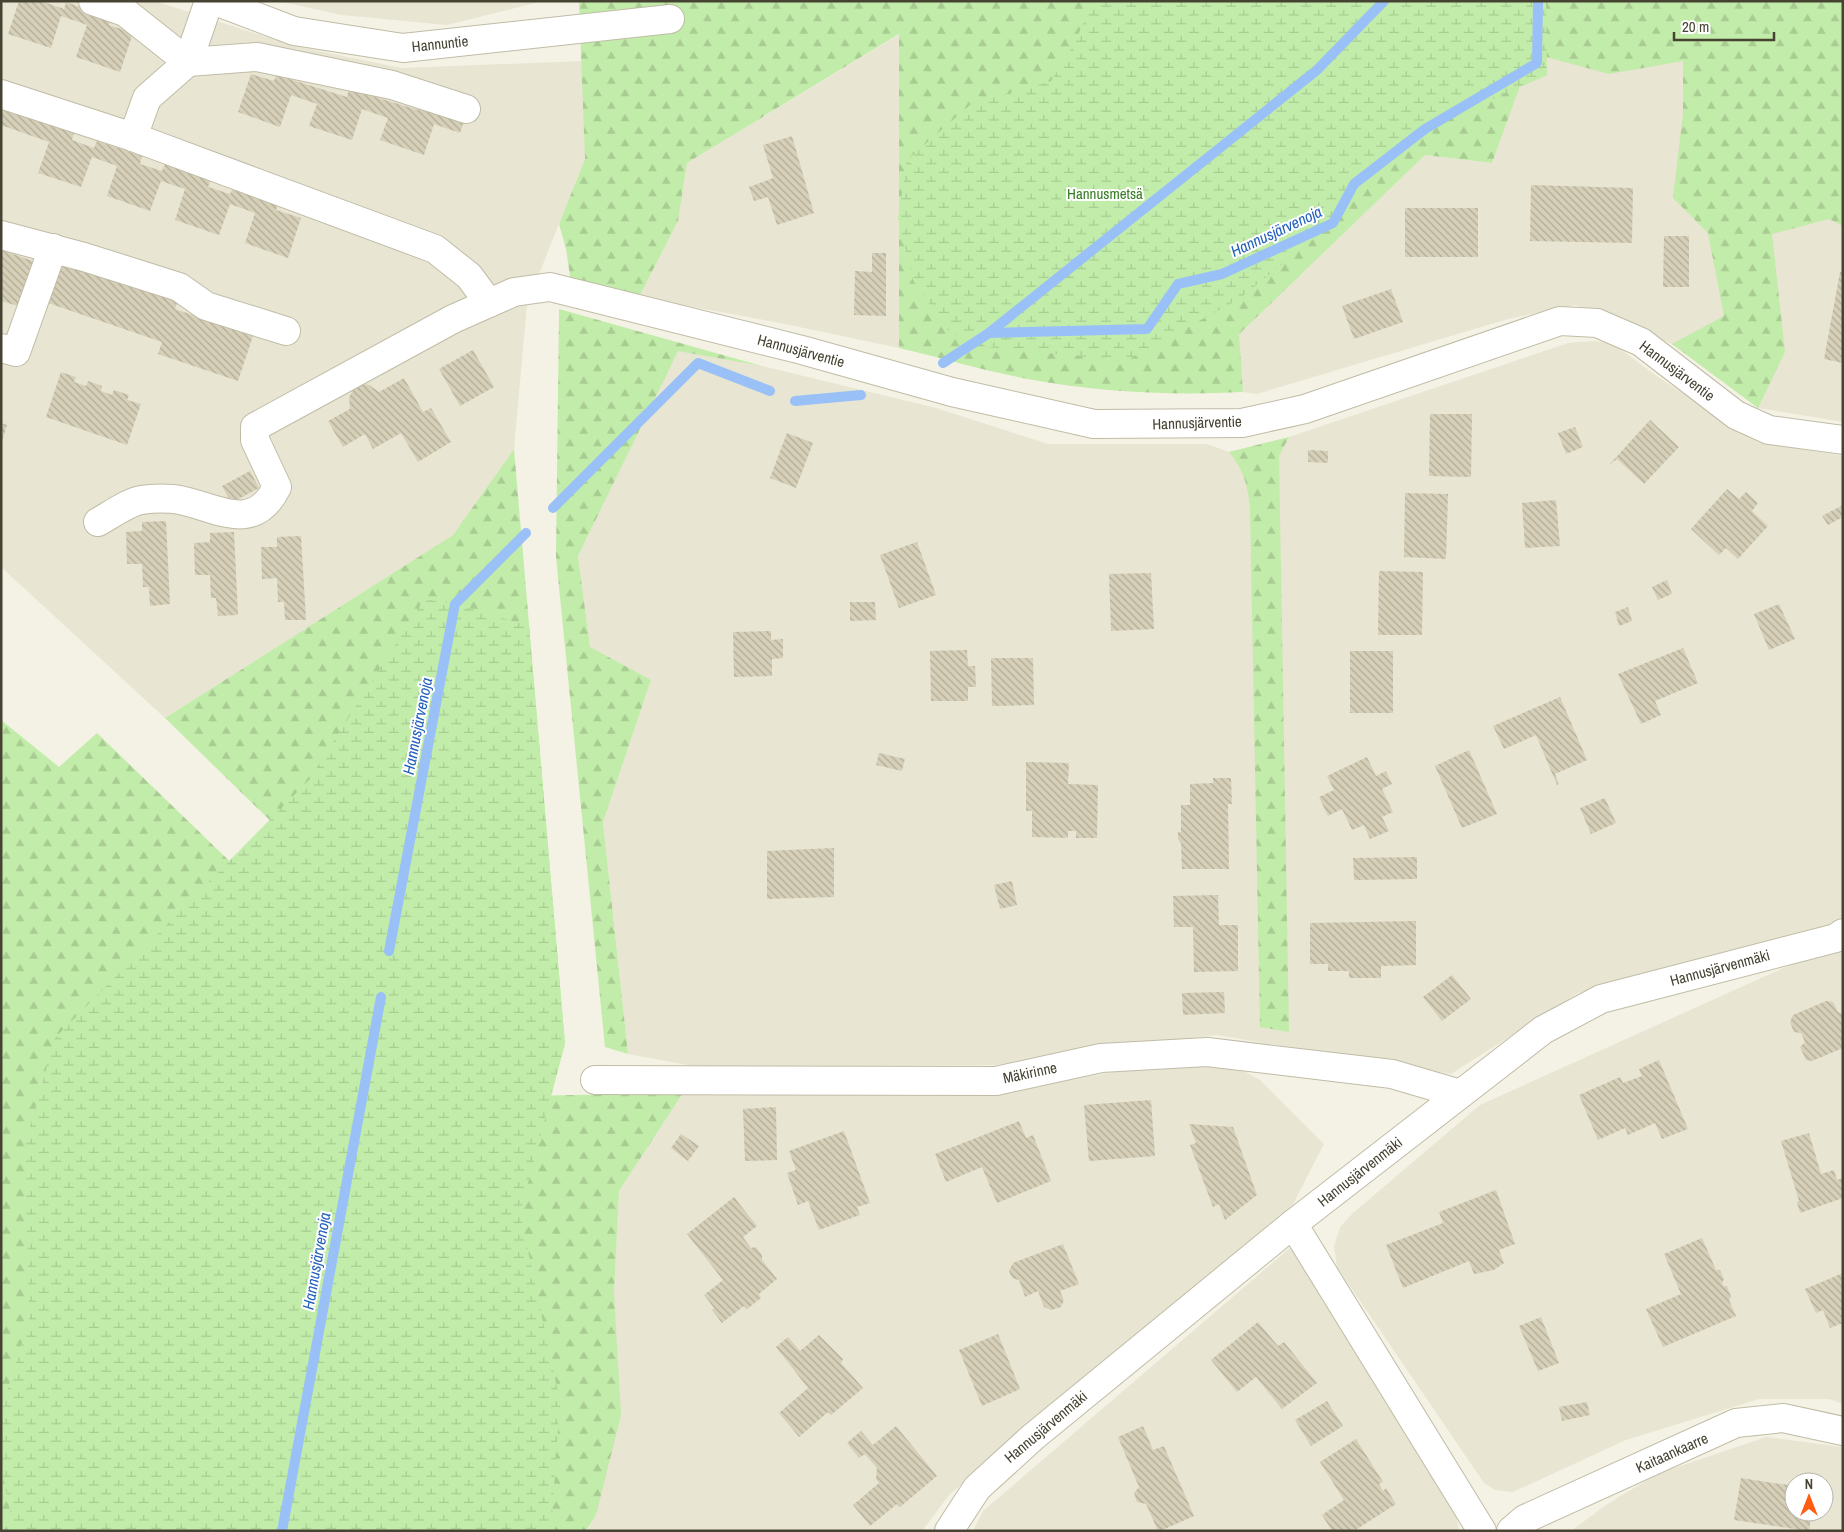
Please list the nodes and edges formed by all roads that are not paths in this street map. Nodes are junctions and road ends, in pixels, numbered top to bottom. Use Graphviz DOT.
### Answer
graph roads {
  1 [pos="93,1"];
  2 [pos="209,1"];
  3 [pos="215,1"];
  4 [pos="670,19"];
  5 [pos="188,62"];
  6 [pos="1,94"];
  7 [pos="466,109"];
  8 [pos="133,137"];
  9 [pos="1,235"];
  10 [pos="53,248"];
  11 [pos="489,303"];
  12 [pos="286,332"];
  13 [pos="1,348"];
  14 [pos="1843,440"];
  15 [pos="98,522"];
  16 [pos="1843,933"];
  17 [pos="595,1080"];
  18 [pos="1460,1094"];
  19 [pos="1293,1224"];
  20 [pos="1843,1431"];
  21 [pos="949,1531"];
  22 [pos="1482,1531"];
  23 [pos="1511,1531"];
  1 -- 5 [label="street"];
  2 -- 5 [label="street"];
  3 -- 4 [label="street, Hannuntie"];
  5 -- 7 [label="street"];
  5 -- 8 [label="street"];
  6 -- 8 [label="street"];
  8 -- 11 [label="street"];
  9 -- 10 [label="street"];
  10 -- 12 [label="street"];
  10 -- 13 [label="street"];
  11 -- 14 [label="street, Hannusjärventie"];
  11 -- 15 [label="street"];
  16 -- 18 [label="street, Hannusjärvenmäki"];
  17 -- 18 [label="street, Mäkirinne"];
  18 -- 19 [label="street, Hannusjärvenmäki"];
  19 -- 21 [label="street, Hannusjärvenmäki"];
  19 -- 22 [label="street"];
  20 -- 23 [label="street, Kaitaankaarre"];
}
